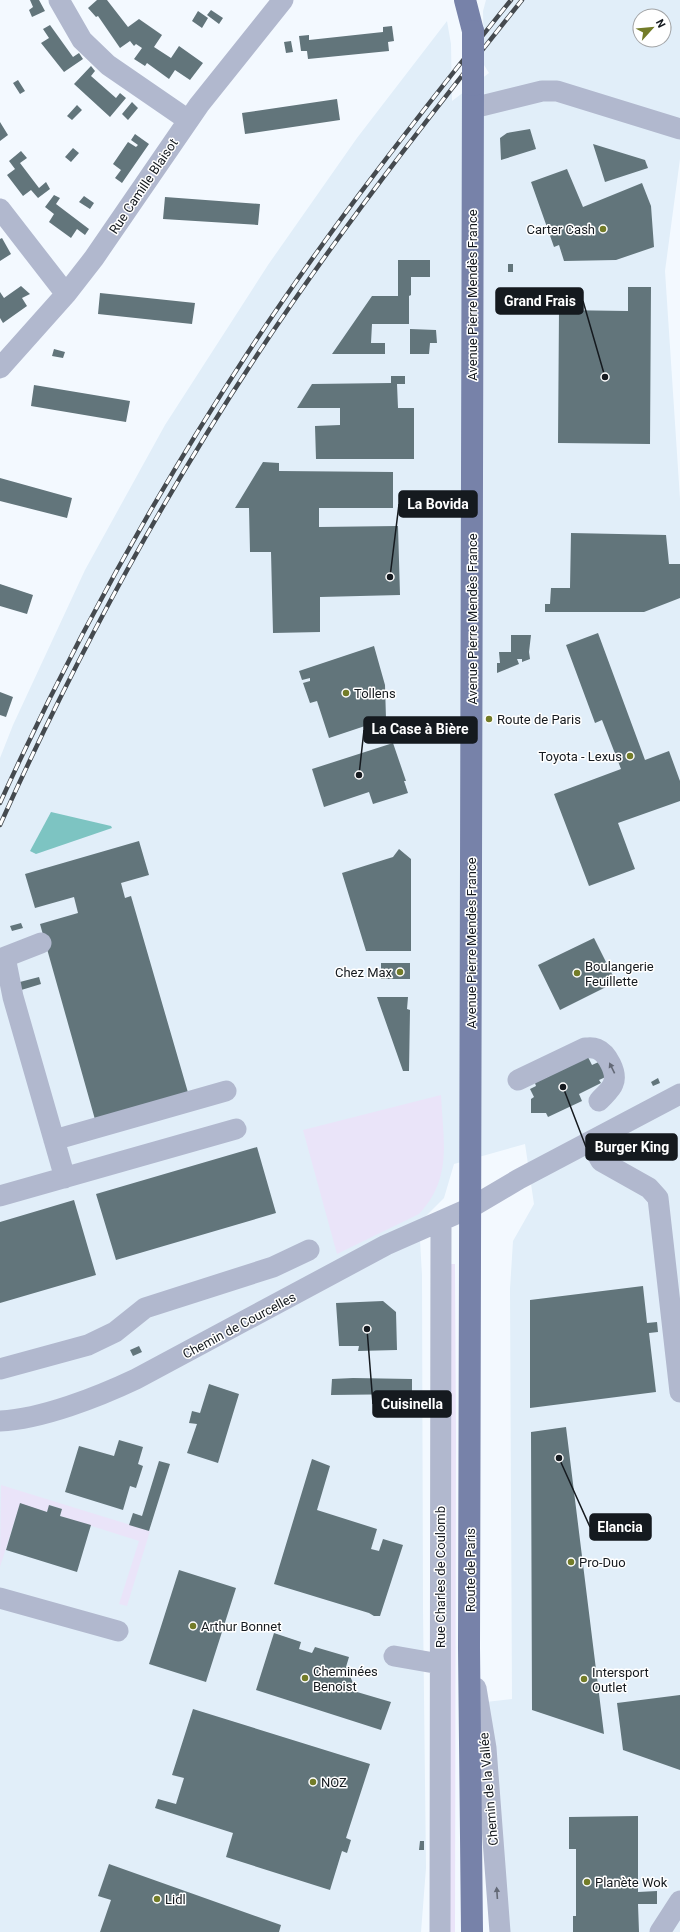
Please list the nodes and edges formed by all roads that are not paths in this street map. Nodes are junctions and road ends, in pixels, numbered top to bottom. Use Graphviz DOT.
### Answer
graph roads {
  1 [pos="59,0"];
  2 [pos="283,0"];
  3 [pos="465,0"];
  4 [pos="475,0"];
  5 [pos="473,31"];
  6 [pos="473,108"];
  7 [pos="188,120"];
  8 [pos="680,130"];
  9 [pos="0,209"];
  10 [pos="66,294"];
  11 [pos="0,368"];
  12 [pos="40,943"];
  13 [pos="2,958"];
  14 [pos="518,1080"];
  15 [pos="226,1091"];
  16 [pos="680,1094"];
  17 [pos="599,1101"];
  18 [pos="236,1129"];
  19 [pos="54,1140"];
  20 [pos="590,1142"];
  21 [pos="64,1178"];
  22 [pos="0,1196"];
  23 [pos="470,1208"];
  24 [pos="441,1222"];
  25 [pos="309,1250"];
  26 [pos="0,1369"];
  27 [pos="680,1392"];
  28 [pos="2,1427"];
  29 [pos="0,1598"];
  30 [pos="118,1632"];
  31 [pos="470,1648"];
  32 [pos="394,1656"];
  33 [pos="440,1664"];
  34 [pos="680,1900"];
  35 [pos="440,1932"];
  36 [pos="472,1932"];
  37 [pos="500,1932"];
  38 [pos="660,1932"];
  1 -- 7 [label="street"];
  2 -- 7 [label="street, Rue Camille Blaisot"];
  3 -- 5 [label="main road, Avenue Pierre Mendès France"];
  4 -- 5 [label="main road, Avenue Pierre Mendès France"];
  5 -- 6 [label="main road, Avenue Pierre Mendès France, bridge"];
  6 -- 8 [label="street"];
  6 -- 23 [label="main road, Avenue Pierre Mendès France"];
  7 -- 10 [label="street, Rue Camille Blaisot"];
  9 -- 10 [label="street"];
  10 -- 11 [label="street, Rue Camille Blaisot"];
  12 -- 13 [label="street"];
  13 -- 19 [label="street"];
  17 -- 14 [label="street, one-way"];
  15 -- 19 [label="street"];
  16 -- 20 [label="street, Chemin de Courcelles"];
  18 -- 21 [label="street"];
  19 -- 21 [label="street"];
  20 -- 23 [label="street, Chemin de Courcelles"];
  20 -- 27 [label="street"];
  21 -- 22 [label="street"];
  23 -- 24 [label="street, Chemin de Courcelles"];
  23 -- 31 [label="main road, Route de Paris"];
  24 -- 28 [label="street, Chemin de Courcelles"];
  24 -- 33 [label="street, Rue Charles de Coulomb"];
  25 -- 26 [label="street"];
  29 -- 30 [label="street"];
  31 -- 36 [label="main road, Route de Paris"];
  37 -- 31 [label="street, Chemin de la Vallée, one-way"];
  32 -- 33 [label="street"];
  33 -- 35 [label="street, Rue Charles de Coulomb"];
  34 -- 38 [label="street"];
}
